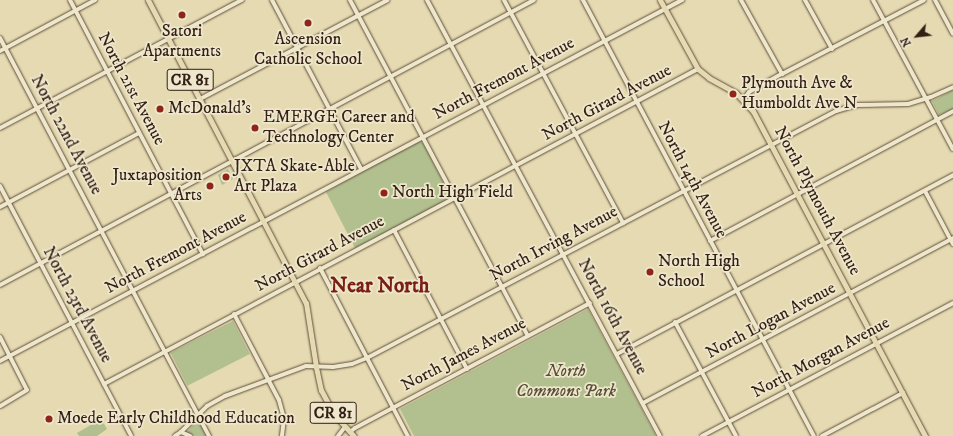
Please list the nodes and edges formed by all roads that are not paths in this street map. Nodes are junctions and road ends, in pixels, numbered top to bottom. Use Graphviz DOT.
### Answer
graph roads {
  1 [pos="70,0"];
  2 [pos="95,0"];
  3 [pos="148,0"];
  4 [pos="242,0"];
  5 [pos="272,0"];
  6 [pos="350,0"];
  7 [pos="388,0"];
  8 [pos="427,0"];
  9 [pos="504,0"];
  10 [pos="534,0"];
  11 [pos="583,0"];
  12 [pos="660,0"];
  13 [pos="682,0"];
  14 [pos="741,0"];
  15 [pos="805,0"];
  16 [pos="873,0"];
  17 [pos="924,0"];
  18 [pos="935,0"];
  19 [pos="665,8"];
  20 [pos="75,11"];
  21 [pos="511,12"];
  22 [pos="358,16"];
  23 [pos="885,20"];
  24 [pos="953,34"];
  25 [pos="0,38"];
  26 [pos="168,39"];
  27 [pos="604,40"];
  28 [pos="451,44"];
  29 [pos="297,48"];
  30 [pos="6,49"];
  31 [pos="832,49"];
  32 [pos="0,52"];
  33 [pos="698,69"];
  34 [pos="108,72"];
  35 [pos="543,73"];
  36 [pos="782,74"];
  37 [pos="390,76"];
  38 [pos="953,87"];
  39 [pos="744,99"];
  40 [pos="927,99"];
  41 [pos="200,100"];
  42 [pos="636,102"];
  43 [pos="483,106"];
  44 [pos="329,108"];
  45 [pos="38,109"];
  46 [pos="953,111"];
  47 [pos="938,119"];
  48 [pos="0,128"];
  49 [pos="139,132"];
  50 [pos="575,134"];
  51 [pos="422,137"];
  52 [pos="771,145"];
  53 [pos="953,149"];
  54 [pos="232,161"];
  55 [pos="515,166"];
  56 [pos="361,168"];
  57 [pos="70,169"];
  58 [pos="953,175"];
  59 [pos="0,186"];
  60 [pos="683,190"];
  61 [pos="925,191"];
  62 [pos="171,193"];
  63 [pos="797,195"];
  64 [pos="455,198"];
  65 [pos="8,202"];
  66 [pos="0,207"];
  67 [pos="264,221"];
  68 [pos="623,223"];
  69 [pos="394,230"];
  70 [pos="101,231"];
  71 [pos="710,241"];
  72 [pos="952,241"];
  73 [pos="824,244"];
  74 [pos="203,254"];
  75 [pos="564,254"];
  76 [pos="40,263"];
  77 [pos="320,268"];
  78 [pos="296,282"];
  79 [pos="0,285"];
  80 [pos="502,287"];
  81 [pos="736,290"];
  82 [pos="133,291"];
  83 [pos="850,294"];
  84 [pos="590,303"];
  85 [pos="953,304"];
  86 [pos="234,314"];
  87 [pos="441,319"];
  88 [pos="676,322"];
  89 [pos="72,323"];
  90 [pos="528,336"];
  91 [pos="0,337"];
  92 [pos="763,340"];
  93 [pos="876,344"];
  94 [pos="165,351"];
  95 [pos="617,354"];
  96 [pos="10,356"];
  97 [pos="367,358"];
  98 [pos="0,361"];
  99 [pos="316,367"];
  100 [pos="467,369"];
  101 [pos="702,372"];
  102 [pos="269,380"];
  103 [pos="104,384"];
  104 [pos="789,390"];
  105 [pos="903,393"];
  106 [pos="643,403"];
  107 [pos="0,406"];
  108 [pos="393,408"];
  109 [pos="198,414"];
  110 [pos="728,422"];
  111 [pos="345,427"];
  112 [pos="181,432"];
  113 [pos="352,434"];
  114 [pos="131,436"];
  115 [pos="175,436"];
  116 [pos="190,436"];
  117 [pos="209,436"];
  118 [pos="282,436"];
  119 [pos="338,436"];
  120 [pos="408,436"];
  121 [pos="660,436"];
  122 [pos="702,436"];
  123 [pos="736,436"];
  124 [pos="814,436"];
  125 [pos="822,436"];
  126 [pos="926,436"];
  1 -- 20 [label="street, North 21st Avenue"];
  2 -- 20 [label="street"];
  3 -- 26 [label="main road, CR 81"];
  4 -- 26 [label="street"];
  5 -- 29 [label="street"];
  6 -- 22 [label="street"];
  7 -- 22 [label="street"];
  8 -- 28 [label="street, North 16th Avenue"];
  9 -- 21 [label="street"];
  10 -- 21 [label="street"];
  11 -- 27 [label="street, North 14th Avenue"];
  12 -- 19 [label="main road, North Plymouth Avenue"];
  13 -- 19 [label="street, North Fremont Avenue"];
  14 -- 36 [label="street"];
  15 -- 31 [label="street"];
  16 -- 23 [label="street"];
  17 -- 23 [label="street"];
  18 -- 24 [label="street"];
  19 -- 27 [label="street, North Fremont Avenue"];
  19 -- 33 [label="main road, North Plymouth Avenue"];
  20 -- 30 [label="street"];
  20 -- 34 [label="street, North 21st Avenue"];
  21 -- 28 [label="street"];
  21 -- 35 [label="street"];
  22 -- 29 [label="street"];
  22 -- 37 [label="street"];
  23 -- 31 [label="street"];
  23 -- 40 [label="street"];
  25 -- 30 [label="street, North 22nd Avenue"];
  26 -- 34 [label="street"];
  26 -- 41 [label="main road, CR 81"];
  27 -- 35 [label="street, North Fremont Avenue"];
  27 -- 42 [label="street, North 14th Avenue"];
  28 -- 37 [label="street"];
  28 -- 43 [label="street, North 16th Avenue"];
  29 -- 41 [label="street"];
  29 -- 44 [label="street"];
  30 -- 32 [label="street"];
  30 -- 45 [label="street, North 22nd Avenue"];
  31 -- 36 [label="street"];
  33 -- 39 [label="main road, North Plymouth Avenue"];
  33 -- 42 [label="street, North Girard Avenue"];
  34 -- 45 [label="street"];
  34 -- 49 [label="street, North 21st Avenue"];
  35 -- 43 [label="street, North Fremont Avenue"];
  35 -- 50 [label="street"];
  36 -- 39 [label="street"];
  37 -- 44 [label="street"];
  37 -- 51 [label="street"];
  38 -- 40 [label="street, North Irving Avenue"];
  39 -- 52 [label="main road, North Plymouth Avenue"];
  40 -- 47 [label="street"];
  40 -- 52 [label="street, North Irving Avenue"];
  41 -- 54 [label="main road, CR 81"];
  42 -- 50 [label="street, North Girard Avenue"];
  42 -- 60 [label="street, North 14th Avenue"];
  43 -- 51 [label="street, North Fremont Avenue"];
  43 -- 55 [label="street, North 16th Avenue"];
  44 -- 54 [label="street"];
  44 -- 56 [label="street"];
  45 -- 48 [label="street"];
  45 -- 57 [label="street, North 22nd Avenue"];
  46 -- 47 [label="street"];
  47 -- 53 [label="street"];
  47 -- 63 [label="street"];
  49 -- 57 [label="street"];
  49 -- 62 [label="street, North 21st Avenue"];
  50 -- 55 [label="street, North Girard Avenue"];
  50 -- 68 [label="street"];
  51 -- 56 [label="street, North Fremont Avenue"];
  51 -- 64 [label="street"];
  52 -- 60 [label="street, North Irving Avenue"];
  52 -- 63 [label="main road, North Plymouth Avenue"];
  54 -- 62 [label="street"];
  54 -- 67 [label="main road, CR 81"];
  55 -- 64 [label="street, North Girard Avenue"];
  55 -- 75 [label="street, North 16th Avenue"];
  56 -- 67 [label="street, North Fremont Avenue"];
  57 -- 65 [label="street"];
  57 -- 70 [label="street, North 22nd Avenue"];
  58 -- 61 [label="street"];
  59 -- 65 [label="street, North 23rd Avenue"];
  60 -- 68 [label="street, North Irving Avenue"];
  60 -- 71 [label="street, North 14th Avenue"];
  61 -- 72 [label="street"];
  61 -- 73 [label="street"];
  62 -- 70 [label="street"];
  62 -- 74 [label="street, North 21st Avenue"];
  63 -- 71 [label="street"];
  63 -- 73 [label="main road, North Plymouth Avenue"];
  64 -- 69 [label="street, North Girard Avenue"];
  64 -- 80 [label="street"];
  65 -- 66 [label="street"];
  65 -- 76 [label="street, North 23rd Avenue"];
  67 -- 74 [label="street, North Fremont Avenue"];
  67 -- 78 [label="main road, CR 81"];
  68 -- 75 [label="street, North Irving Avenue"];
  69 -- 77 [label="street, North Girard Avenue"];
  69 -- 87 [label="street"];
  70 -- 76 [label="street"];
  70 -- 82 [label="street, North 22nd Avenue"];
  71 -- 81 [label="street, North 14th Avenue"];
  72 -- 83 [label="street, North Logan Avenue"];
  73 -- 81 [label="street"];
  73 -- 83 [label="main road, North Plymouth Avenue"];
  74 -- 82 [label="street, North Fremont Avenue"];
  75 -- 80 [label="street, North Irving Avenue"];
  75 -- 84 [label="street, North 16th Avenue"];
  76 -- 79 [label="street"];
  76 -- 89 [label="street, North 23rd Avenue"];
  77 -- 78 [label="street, North Girard Avenue"];
  77 -- 97 [label="street"];
  78 -- 86 [label="street, North Girard Avenue"];
  78 -- 99 [label="main road, CR 81"];
  80 -- 87 [label="street, North Irving Avenue"];
  80 -- 90 [label="street"];
  81 -- 88 [label="street"];
  81 -- 92 [label="street, North 14th Avenue"];
  82 -- 89 [label="street, North Fremont Avenue"];
  82 -- 94 [label="street, North 22nd Avenue"];
  83 -- 92 [label="street, North Logan Avenue"];
  83 -- 93 [label="main road, North Plymouth Avenue"];
  84 -- 90 [label="street, North James Avenue"];
  84 -- 95 [label="street, North 16th Avenue"];
  85 -- 93 [label="street, North Morgan Avenue"];
  86 -- 94 [label="street, North Girard Avenue"];
  86 -- 102 [label="street"];
  87 -- 97 [label="street, North Irving Avenue"];
  87 -- 100 [label="street"];
  88 -- 95 [label="street"];
  88 -- 101 [label="street"];
  89 -- 96 [label="street, North Fremont Avenue"];
  89 -- 103 [label="street, North 23rd Avenue"];
  90 -- 100 [label="street, North James Avenue"];
  91 -- 96 [label="street"];
  92 -- 101 [label="street, North Logan Avenue"];
  92 -- 104 [label="street, North 14th Avenue"];
  93 -- 104 [label="street, North Morgan Avenue"];
  93 -- 105 [label="main road, North Plymouth Avenue"];
  94 -- 103 [label="street, North Girard Avenue"];
  94 -- 109 [label="street, North 22nd Avenue"];
  95 -- 106 [label="street, North 16th Avenue"];
  96 -- 98 [label="street, North Fremont Avenue"];
  96 -- 107 [label="street"];
  97 -- 99 [label="street, North Irving Avenue"];
  97 -- 108 [label="street"];
  99 -- 102 [label="street, North Irving Avenue"];
  99 -- 111 [label="main road, CR 81"];
  100 -- 108 [label="street, North James Avenue"];
  101 -- 106 [label="street, North Logan Avenue"];
  101 -- 110 [label="street"];
  102 -- 109 [label="street, North Irving Avenue"];
  102 -- 118 [label="street"];
  103 -- 114 [label="street, North 23rd Avenue"];
  104 -- 110 [label="street, North Morgan Avenue"];
  104 -- 124 [label="street, North 14th Avenue"];
  105 -- 125 [label="street"];
  105 -- 126 [label="main road, North Plymouth Avenue"];
  106 -- 121 [label="street, North 16th Avenue"];
  108 -- 113 [label="street, North James Avenue"];
  108 -- 120 [label="street"];
  109 -- 112 [label="street, North Irving Avenue"];
  109 -- 117 [label="street, North 22nd Avenue"];
  110 -- 122 [label="street, North Morgan Avenue"];
  110 -- 123 [label="street"];
  111 -- 113 [label="main road, CR 81"];
  111 -- 119 [label="street"];
  112 -- 115 [label="street, North Irving Avenue"];
  112 -- 116 [label="street"];
}
